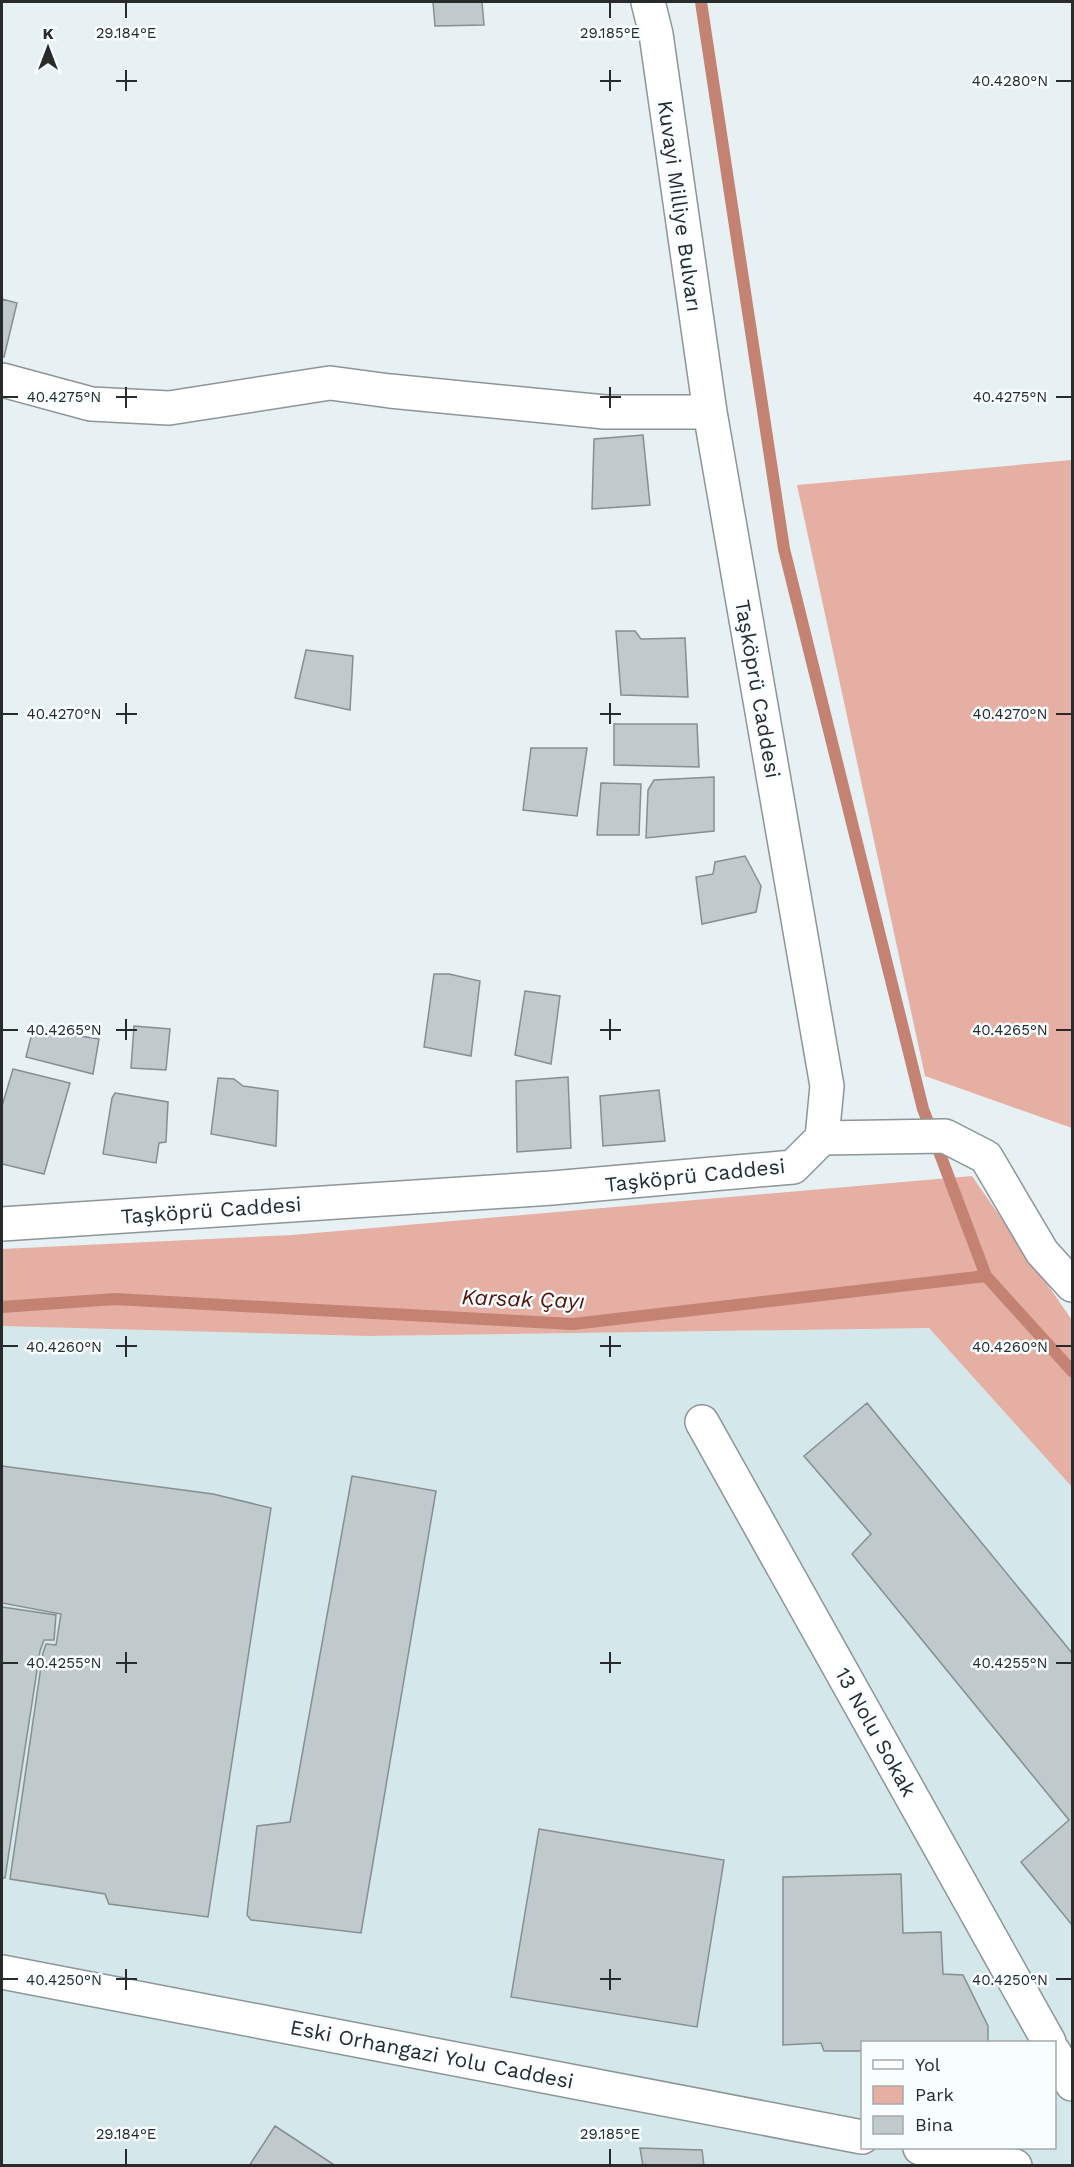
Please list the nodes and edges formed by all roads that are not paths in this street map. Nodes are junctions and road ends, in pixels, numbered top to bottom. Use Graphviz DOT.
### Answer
graph roads {
  1 [pos="648,2"];
  2 [pos="2,380"];
  3 [pos="710,412"];
  4 [pos="822,1138"];
  5 [pos="2,1224"];
  6 [pos="1072,1285"];
  7 [pos="702,1422"];
  8 [pos="2,1972"];
  9 [pos="1048,2041"];
  10 [pos="1056,2056"];
  11 [pos="1072,2084"];
  12 [pos="861,2136"];
  13 [pos="925,2149"];
  14 [pos="1015,2166"];
  1 -- 3 [label="street, Kuvayi Milliye Bulvarı"];
  2 -- 3 [label="street"];
  3 -- 4 [label="street, Taşköprü Caddesi"];
  4 -- 5 [label="street, Taşköprü Caddesi"];
  4 -- 6 [label="street"];
  7 -- 9 [label="street, 13 Nolu Sokak"];
  8 -- 12 [label="street, Eski Orhangazi Yolu Caddesi"];
  10 -- 11 [label="street"];
  13 -- 14 [label="street"];
}
